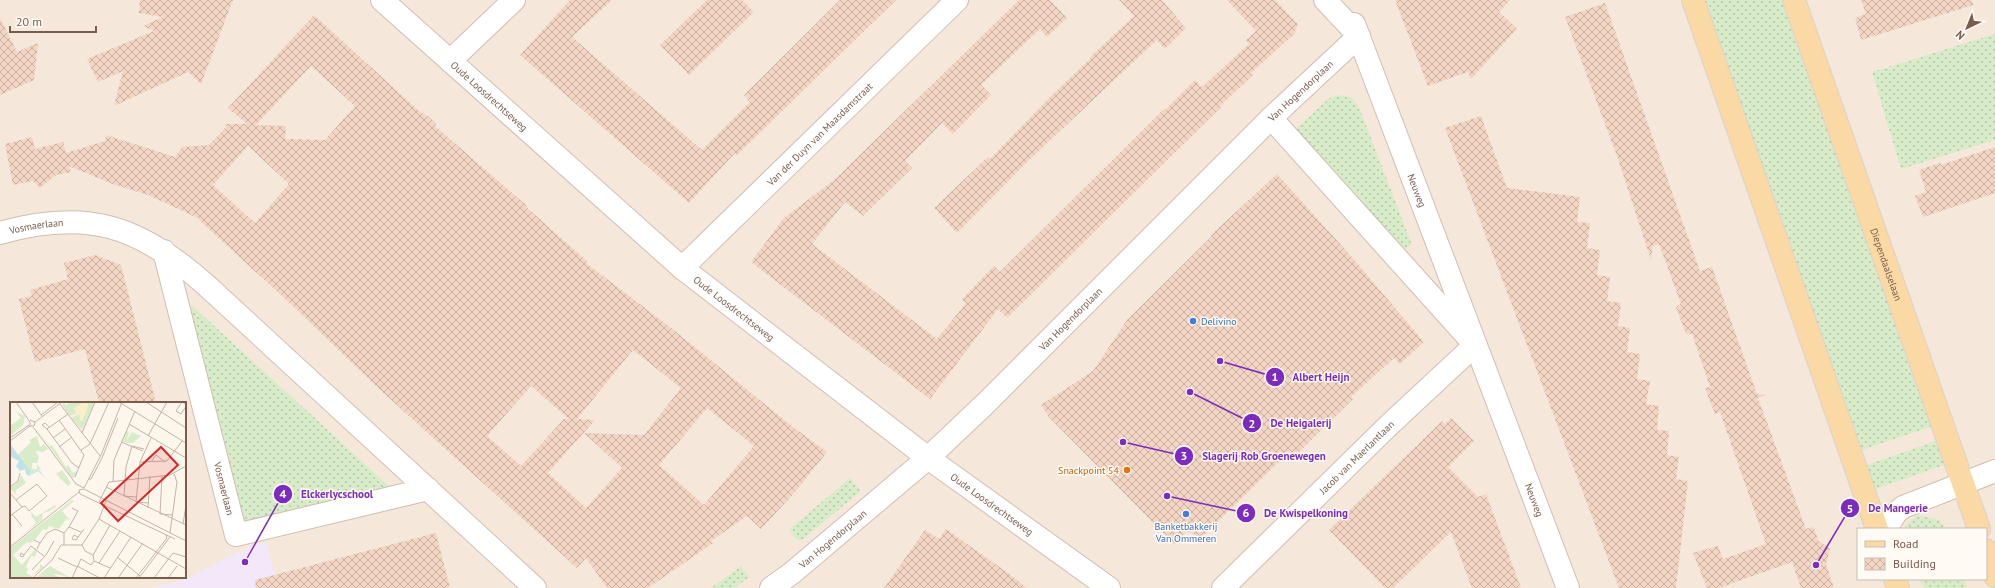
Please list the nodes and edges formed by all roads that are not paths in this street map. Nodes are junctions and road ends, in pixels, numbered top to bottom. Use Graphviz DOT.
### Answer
graph roads {
  1 [pos="382,0"];
  2 [pos="514,0"];
  3 [pos="957,0"];
  4 [pos="1325,0"];
  5 [pos="1345,0"];
  6 [pos="1693,0"];
  7 [pos="1794,0"];
  8 [pos="1359,36"];
  9 [pos="450,61"];
  10 [pos="1271,118"];
  11 [pos="0,233"];
  12 [pos="164,250"];
  13 [pos="682,268"];
  14 [pos="1475,345"];
  15 [pos="928,458"];
  16 [pos="1995,471"];
  17 [pos="1962,484"];
  18 [pos="428,489"];
  19 [pos="1877,528"];
  20 [pos="1887,528"];
  21 [pos="1978,528"];
  22 [pos="1987,553"];
  23 [pos="1995,576"];
  24 [pos="535,588"];
  25 [pos="771,588"];
  26 [pos="1109,588"];
  27 [pos="1223,588"];
  28 [pos="1568,588"];
  1 -- 9 [label="street, Oude Loosdrechtseweg"];
  2 -- 9 [label="street"];
  3 -- 13 [label="street, Van der Duyn van Maasdamstraat"];
  4 -- 8 [label="street, Neuweg"];
  5 -- 8 [label="street, Neuweg"];
  6 -- 19 [label="main road"];
  7 -- 17 [label="main road, Diependaalselaan"];
  8 -- 10 [label="street, Van Hogendorplaan"];
  8 -- 14 [label="street, Neuweg"];
  9 -- 13 [label="street, Oude Loosdrechtseweg"];
  10 -- 14 [label="street, Neuweg"];
  10 -- 15 [label="street, Van Hogendorplaan"];
  11 -- 12 [label="street, Vosmaerlaan"];
  12 -- 18 [label="street, Vosmaerlaan"];
  12 -- 18 [label="street, Vosmaerlaan"];
  13 -- 15 [label="street, Oude Loosdrechtseweg"];
  14 -- 27 [label="street, Jacob van Maerlantlaan"];
  14 -- 28 [label="street, Neuweg"];
  15 -- 25 [label="street, Van Hogendorplaan"];
  15 -- 26 [label="street, Oude Loosdrechtseweg"];
  16 -- 17 [label="street"];
  17 -- 20 [label="street"];
  17 -- 21 [label="main road, Diependaalselaan"];
  18 -- 24 [label="street, Vosmaerlaan"];
  22 -- 23 [label="main road"];
}
